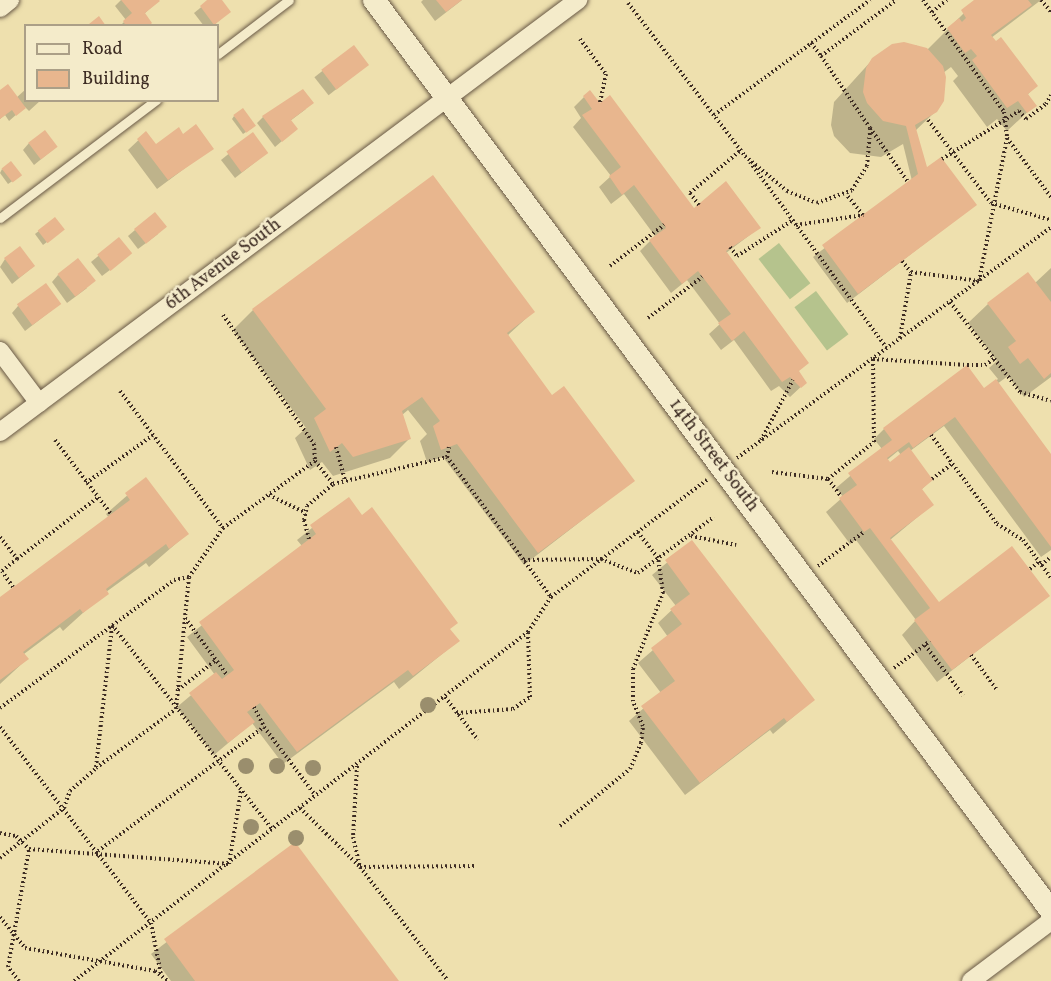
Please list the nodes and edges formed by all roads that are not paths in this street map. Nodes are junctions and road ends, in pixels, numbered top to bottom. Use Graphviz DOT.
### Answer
graph roads {
  1 [pos="10,0"];
  2 [pos="289,0"];
  3 [pos="374,0"];
  4 [pos="578,0"];
  5 [pos="0,8"];
  6 [pos="219,53"];
  7 [pos="449,100"];
  8 [pos="153,102"];
  9 [pos="0,218"];
  10 [pos="0,351"];
  11 [pos="39,403"];
  12 [pos="0,432"];
  13 [pos="1051,911"];
  14 [pos="1051,921"];
  15 [pos="971,981"];
  1 -- 5 [label="street"];
  2 -- 6 [label="lane"];
  3 -- 7 [label="street, 14th Street South"];
  4 -- 7 [label="street, 6th Avenue South"];
  7 -- 11 [label="street, 6th Avenue South"];
  7 -- 13 [label="street, 14th Street South"];
  8 -- 9 [label="lane"];
  10 -- 11 [label="street"];
  11 -- 12 [label="street, 6th Avenue South"];
  14 -- 15 [label="street"];
}
